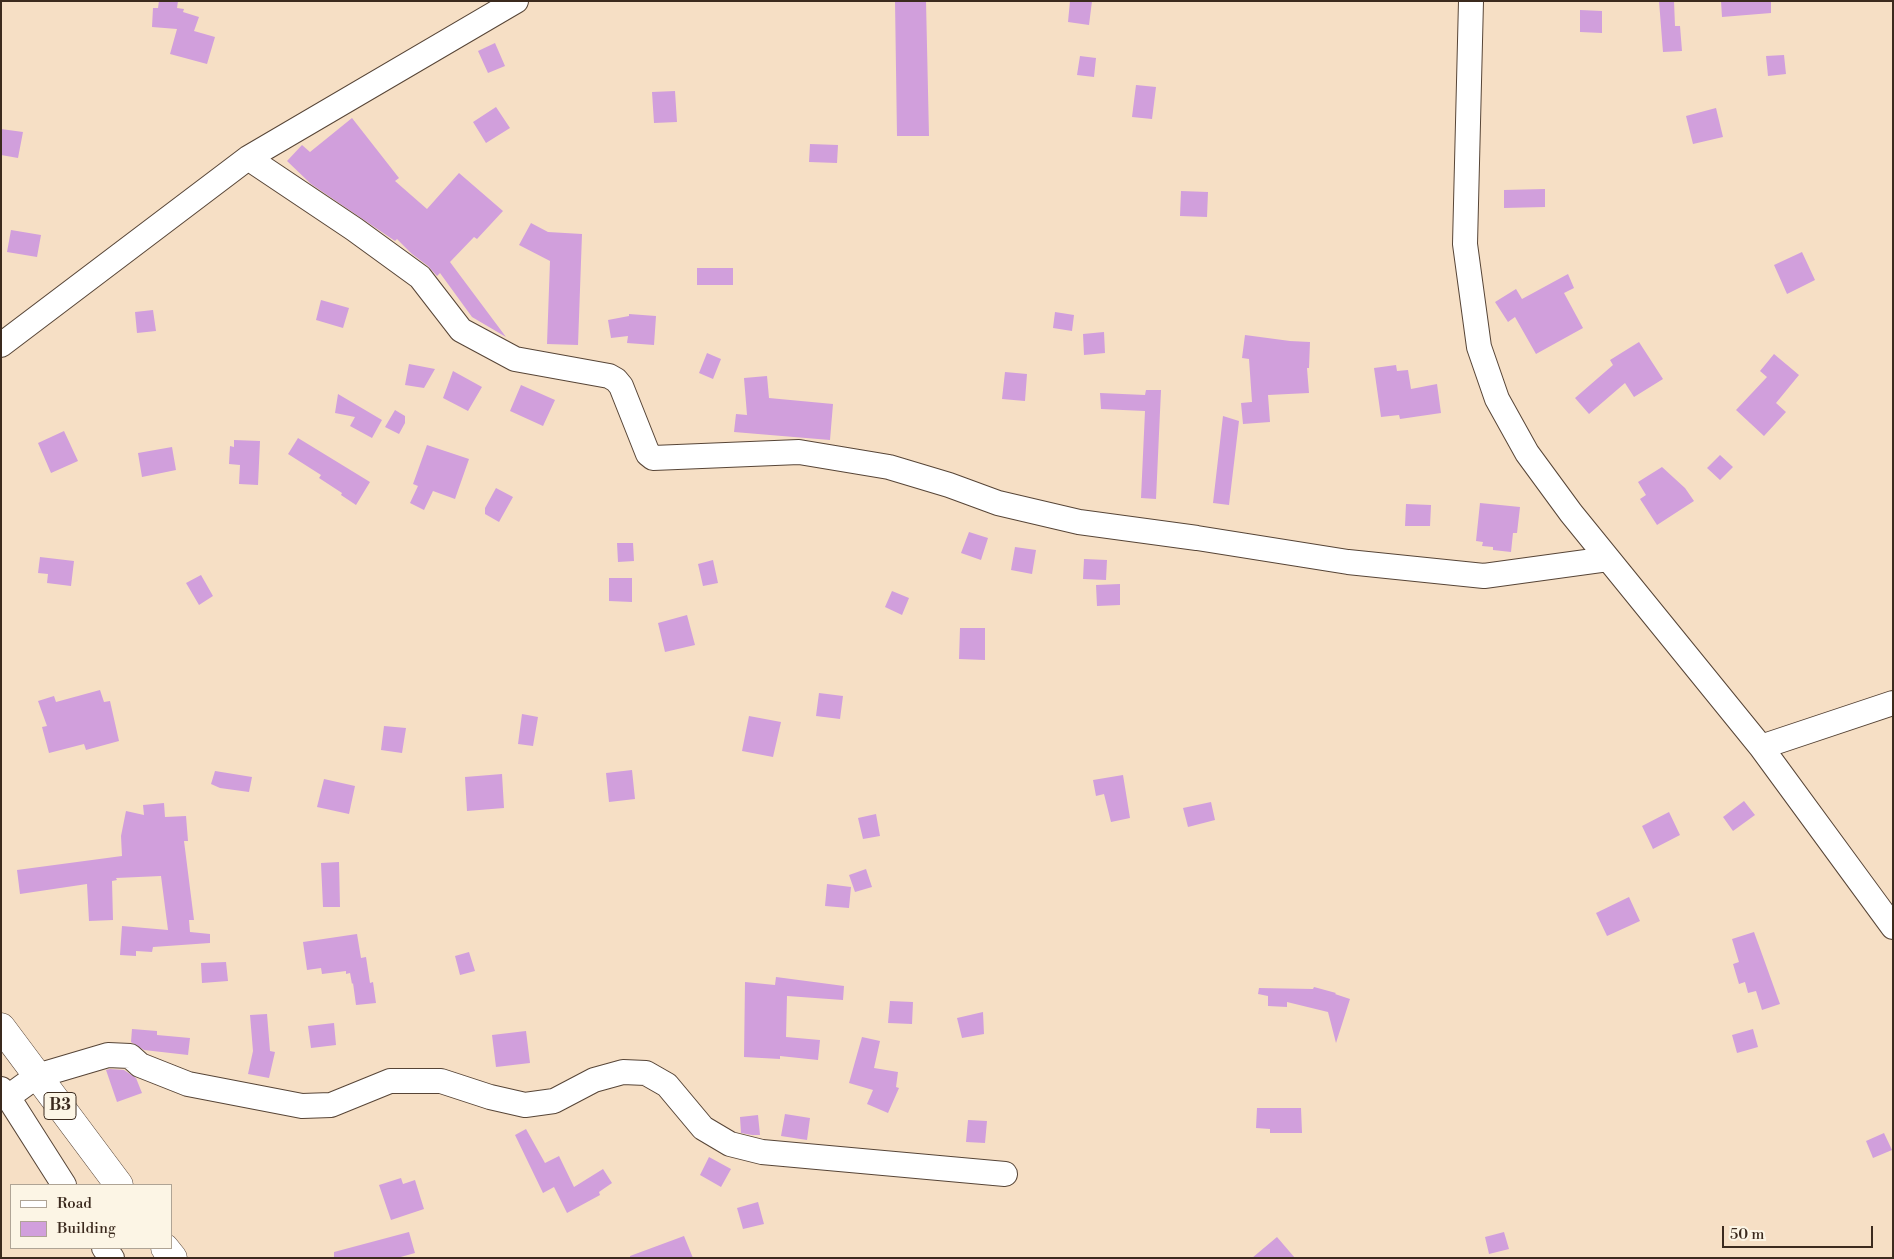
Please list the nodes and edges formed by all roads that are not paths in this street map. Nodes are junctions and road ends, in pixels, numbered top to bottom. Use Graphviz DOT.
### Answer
graph roads {
  1 [pos="516,1"];
  2 [pos="1471,1"];
  3 [pos="248,158"];
  4 [pos="1,345"];
  5 [pos="1608,559"];
  6 [pos="1893,702"];
  7 [pos="1761,747"];
  8 [pos="1893,927"];
  9 [pos="1,1026"];
  10 [pos="37,1076"];
  11 [pos="5,1093"];
  12 [pos="1005,1174"];
  13 [pos="63,1184"];
  14 [pos="118,1184"];
  1 -- 3 [label="street"];
  2 -- 5 [label="street"];
  3 -- 4 [label="street"];
  3 -- 5 [label="street"];
  5 -- 7 [label="street"];
  6 -- 7 [label="street"];
  7 -- 8 [label="street"];
  9 -- 10 [label="highway, B3"];
  10 -- 11 [label="street"];
  10 -- 12 [label="street"];
  10 -- 14 [label="highway, B3"];
  11 -- 13 [label="street"];
}
